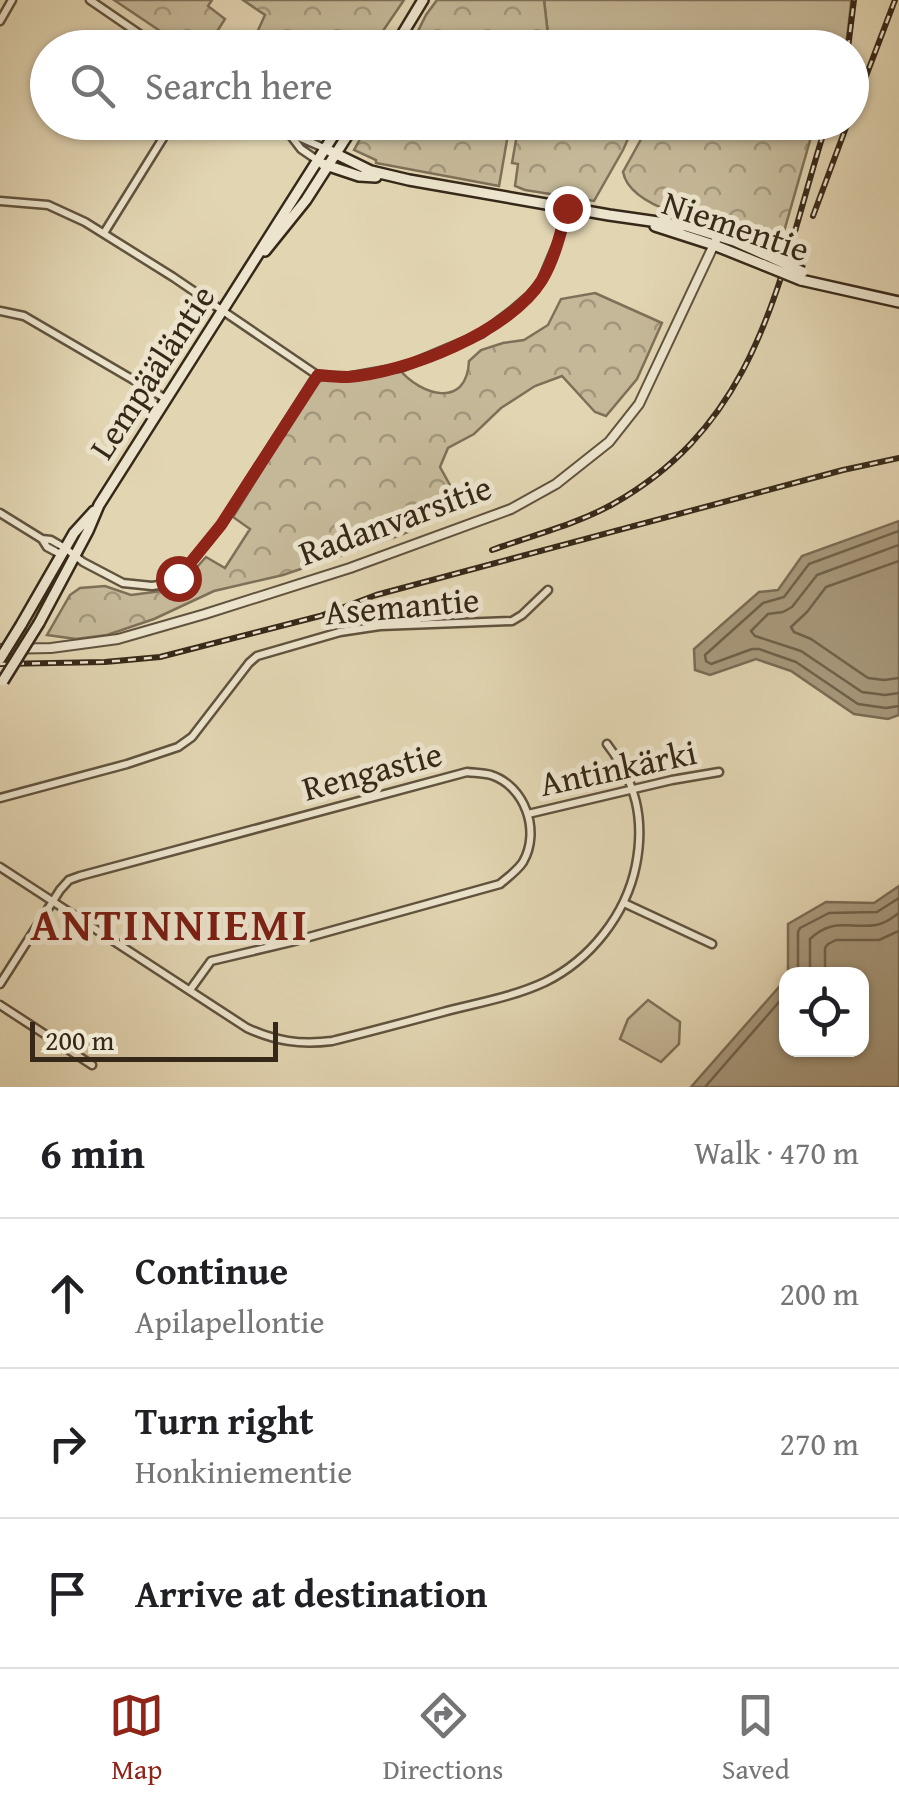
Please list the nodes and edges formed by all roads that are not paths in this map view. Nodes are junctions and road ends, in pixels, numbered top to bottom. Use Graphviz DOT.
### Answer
graph roads {
  1 [pos="12,0"];
  2 [pos="90,0"];
  3 [pos="423,0"];
  4 [pos="0,21"];
  5 [pos="134,30"];
  6 [pos="405,30"];
  7 [pos="162,140"];
  8 [pos="294,140"];
  9 [pos="306,140"];
  10 [pos="330,140"];
  11 [pos="345,140"];
  12 [pos="324,148"];
  13 [pos="336,155"];
  14 [pos="317,160"];
  15 [pos="328,167"];
  16 [pos="399,178"];
  17 [pos="0,201"];
  18 [pos="567,208"];
  19 [pos="104,233"];
  20 [pos="712,238"];
  21 [pos="251,268"];
  22 [pos="899,302"];
  23 [pos="0,311"];
  24 [pos="223,311"];
  25 [pos="318,375"];
  26 [pos="166,399"];
  27 [pos="99,505"];
  28 [pos="0,513"];
  29 [pos="63,551"];
  30 [pos="74,556"];
  31 [pos="548,590"];
  32 [pos="0,649"];
  33 [pos="0,659"];
  34 [pos="2,684"];
  35 [pos="607,744"];
  36 [pos="719,772"];
  37 [pos="632,791"];
  38 [pos="0,798"];
  39 [pos="528,814"];
  40 [pos="0,866"];
  41 [pos="53,901"];
  42 [pos="624,903"];
  43 [pos="712,944"];
  44 [pos="0,984"];
  45 [pos="190,990"];
  46 [pos="0,1005"];
  47 [pos="92,1065"];
  1 -- 4 [label="street"];
  2 -- 5 [label="street"];
  3 -- 6 [label="main road"];
  7 -- 19 [label="street"];
  8 -- 14 [label="street"];
  9 -- 12 [label="street"];
  10 -- 12 [label="main road, Lempääläntie"];
  11 -- 13 [label="main road, Lempääläntie"];
  12 -- 13 [label="main road, Niementie"];
  12 -- 14 [label="main road, Lempääläntie"];
  13 -- 15 [label="main road, Lempääläntie"];
  13 -- 16 [label="main road, Niementie"];
  14 -- 15 [label="main road, Niementie"];
  14 -- 21 [label="main road, Lempääläntie"];
  15 -- 16 [label="main road, Niementie"];
  15 -- 21 [label="main road, Lempääläntie"];
  16 -- 18 [label="main road, Niementie"];
  17 -- 19 [label="street"];
  18 -- 20 [label="main road, Niementie"];
  18 -- 25 [label="street"];
  19 -- 24 [label="street"];
  20 -- 22 [label="main road, Niementie, bridge"];
  20 -- 32 [label="street, Radanvarsitie"];
  21 -- 24 [label="main road, Lempääläntie"];
  23 -- 26 [label="street"];
  24 -- 25 [label="street"];
  24 -- 26 [label="main road, Lempääläntie"];
  25 -- 30 [label="street"];
  26 -- 27 [label="main road, Lempääläntie"];
  27 -- 29 [label="main road, Lempääläntie"];
  27 -- 30 [label="main road, Lempääläntie"];
  28 -- 29 [label="street"];
  29 -- 30 [label="street"];
  29 -- 33 [label="main road, Lempääläntie, bridge"];
  30 -- 34 [label="main road, Lempääläntie, bridge"];
  31 -- 38 [label="street, Asemantie"];
  35 -- 37 [label="street"];
  36 -- 37 [label="street, Antinkärki"];
  37 -- 39 [label="street, Antinkärki"];
  37 -- 42 [label="street"];
  39 -- 41 [label="street, Rengastie"];
  39 -- 45 [label="street"];
  40 -- 41 [label="street"];
  41 -- 44 [label="street"];
  41 -- 45 [label="street"];
  42 -- 43 [label="street"];
  42 -- 45 [label="street"];
  46 -- 47 [label="street"];
}
